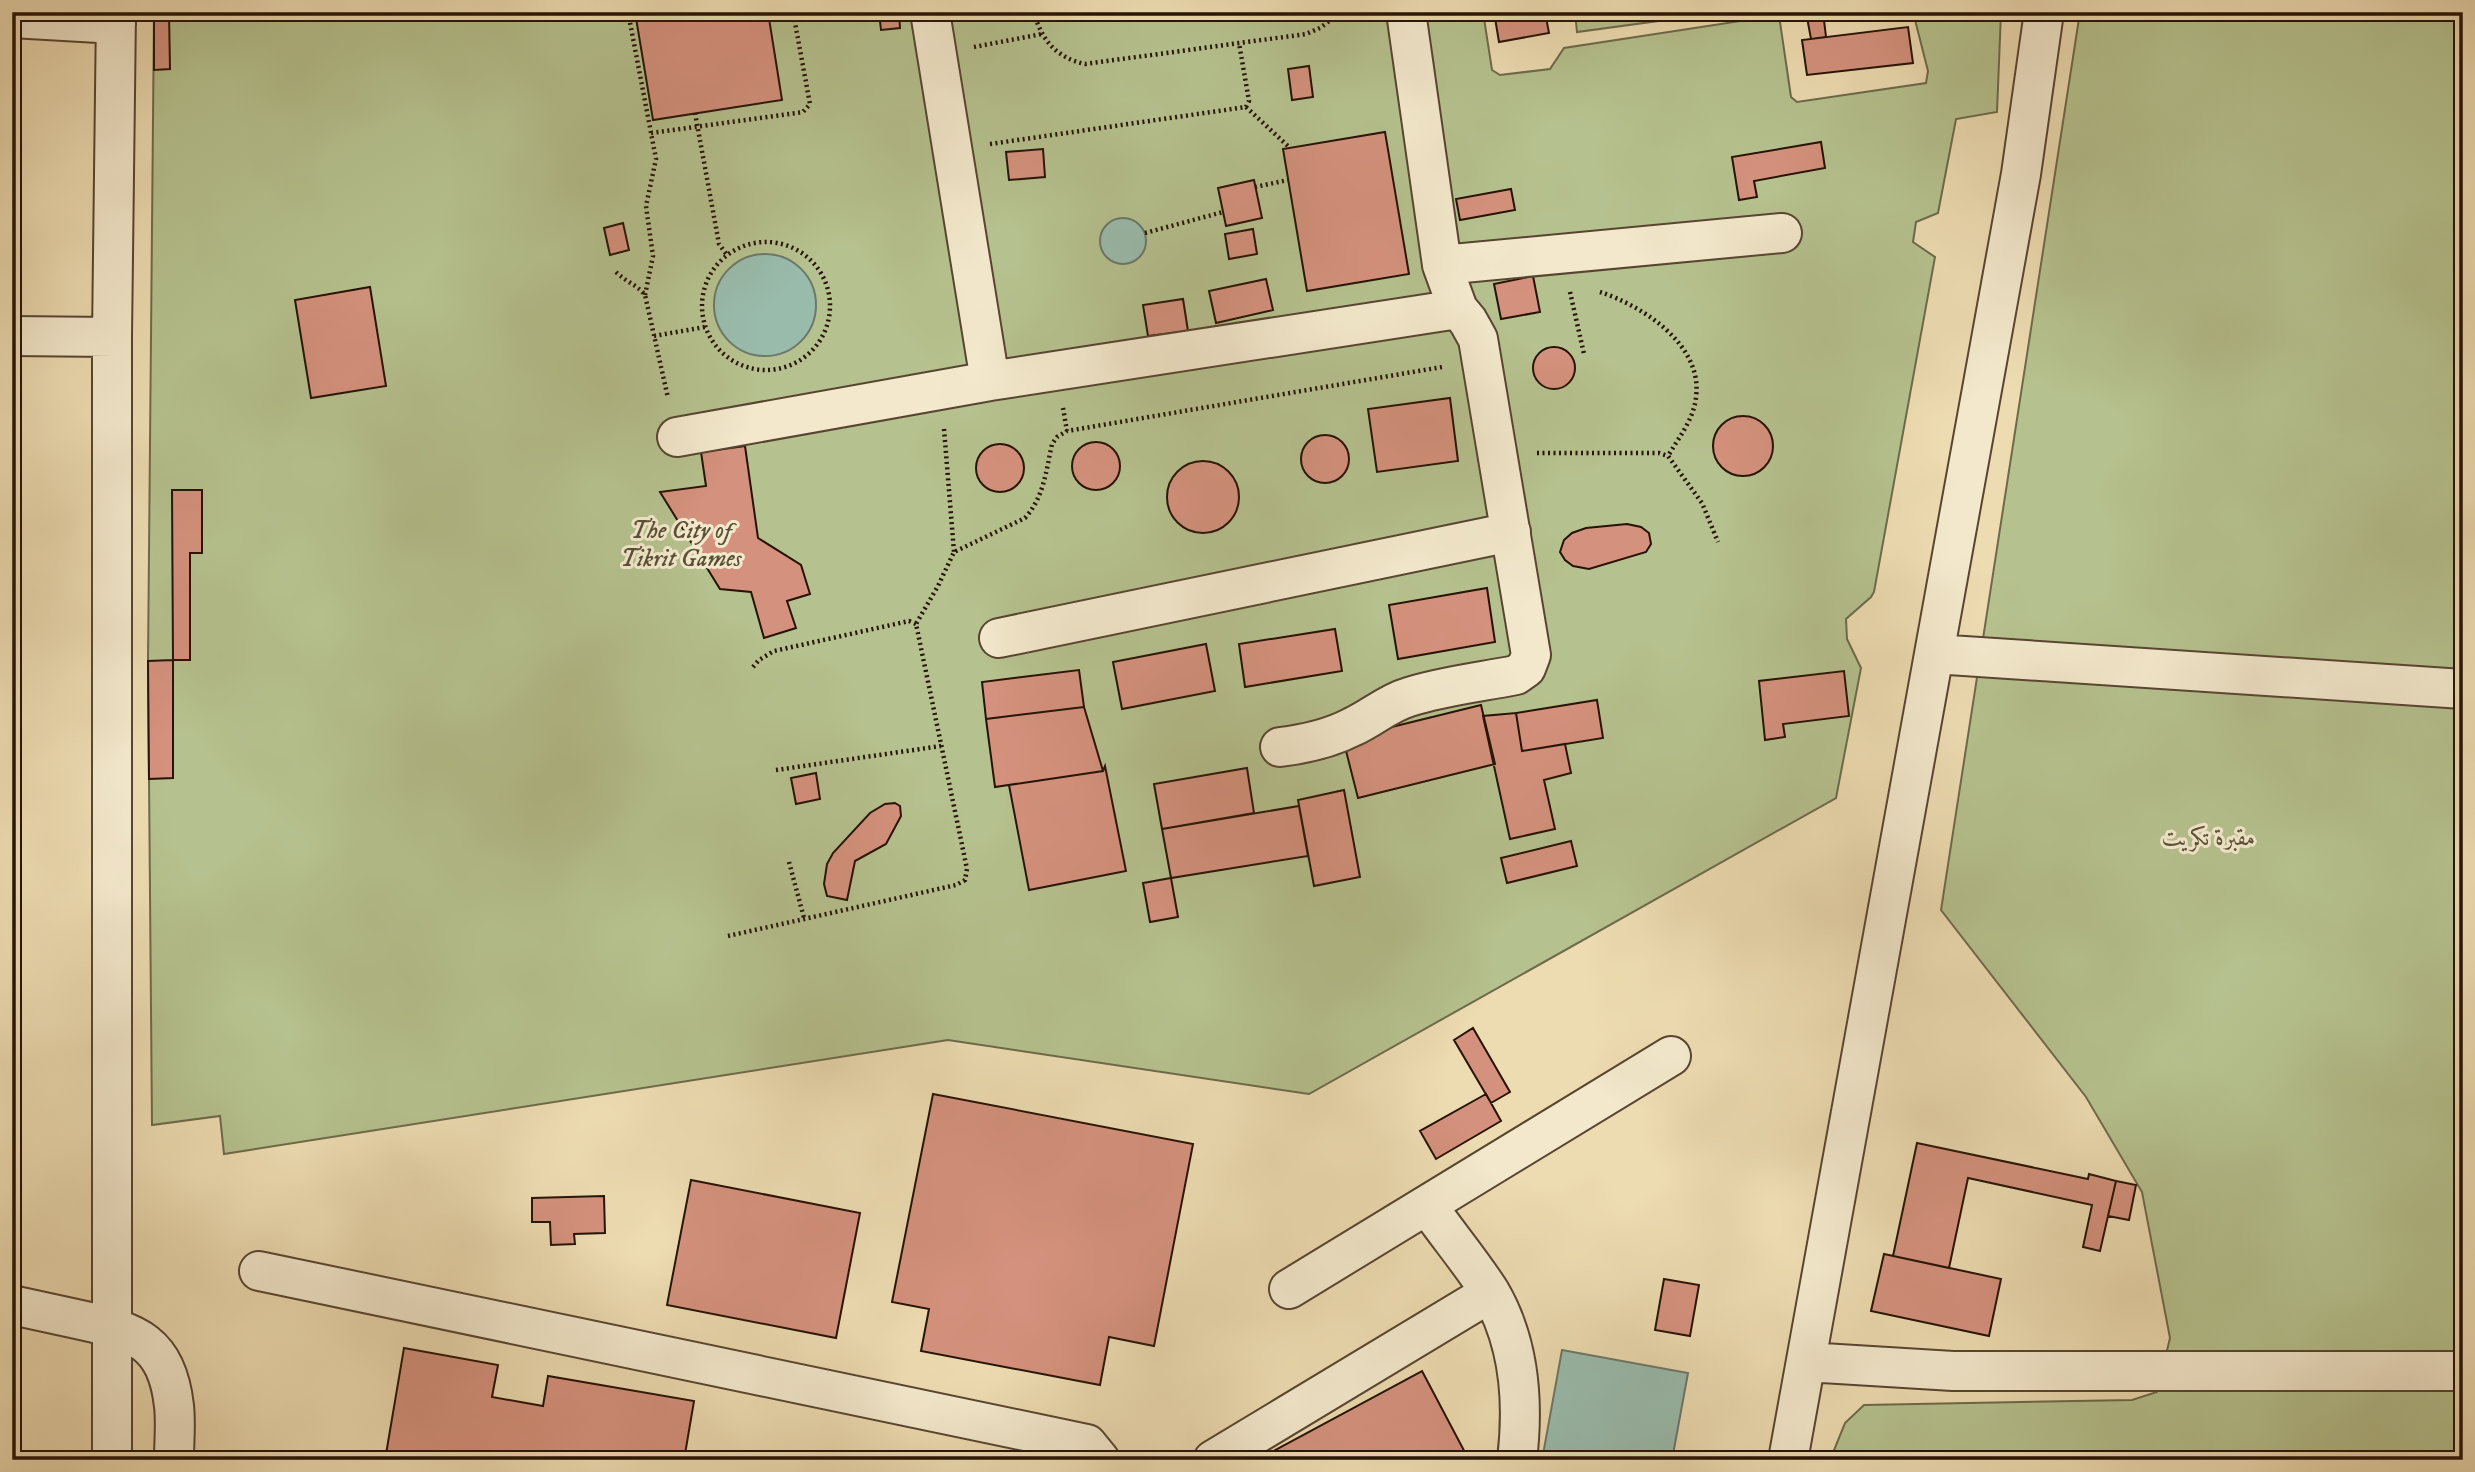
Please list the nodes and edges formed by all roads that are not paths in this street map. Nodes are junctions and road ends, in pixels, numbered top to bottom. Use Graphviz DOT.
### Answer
graph roads {
  1 [pos="930,12"];
  2 [pos="1406,12"];
  3 [pos="2043,12"];
  4 [pos="116,18"];
  5 [pos="12,19"];
  6 [pos="1782,233"];
  7 [pos="1442,265"];
  8 [pos="1458,309"];
  9 [pos="12,336"];
  10 [pos="112,337"];
  11 [pos="989,382"];
  12 [pos="677,437"];
  13 [pos="1511,532"];
  14 [pos="999,638"];
  15 [pos="1934,654"];
  16 [pos="2463,689"];
  17 [pos="1280,747"];
  18 [pos="1671,1056"];
  19 [pos="1427,1205"];
  20 [pos="259,1271"];
  21 [pos="1289,1289"];
  22 [pos="1490,1293"];
  23 [pos="12,1306"];
  24 [pos="112,1327"];
  25 [pos="1806,1362"];
  26 [pos="2463,1371"];
  27 [pos="112,1460"];
  28 [pos="174,1460"];
  29 [pos="1100,1460"];
  30 [pos="1213,1460"];
  31 [pos="1517,1460"];
  32 [pos="1788,1460"];
  1 -- 11 [label="street"];
  2 -- 7 [label="street"];
  3 -- 15 [label="street"];
  4 -- 5 [label="street"];
  4 -- 10 [label="street"];
  6 -- 7 [label="street"];
  7 -- 8 [label="street"];
  8 -- 11 [label="street"];
  8 -- 13 [label="street"];
  9 -- 10 [label="street"];
  10 -- 24 [label="street"];
  11 -- 12 [label="street"];
  13 -- 14 [label="street"];
  13 -- 17 [label="street"];
  15 -- 16 [label="street"];
  15 -- 25 [label="street"];
  18 -- 19 [label="street"];
  19 -- 21 [label="street"];
  19 -- 22 [label="street"];
  20 -- 29 [label="street"];
  22 -- 30 [label="street"];
  22 -- 31 [label="street"];
  23 -- 24 [label="street"];
  24 -- 27 [label="street"];
  24 -- 28 [label="street"];
  25 -- 26 [label="street"];
  25 -- 32 [label="street"];
}
